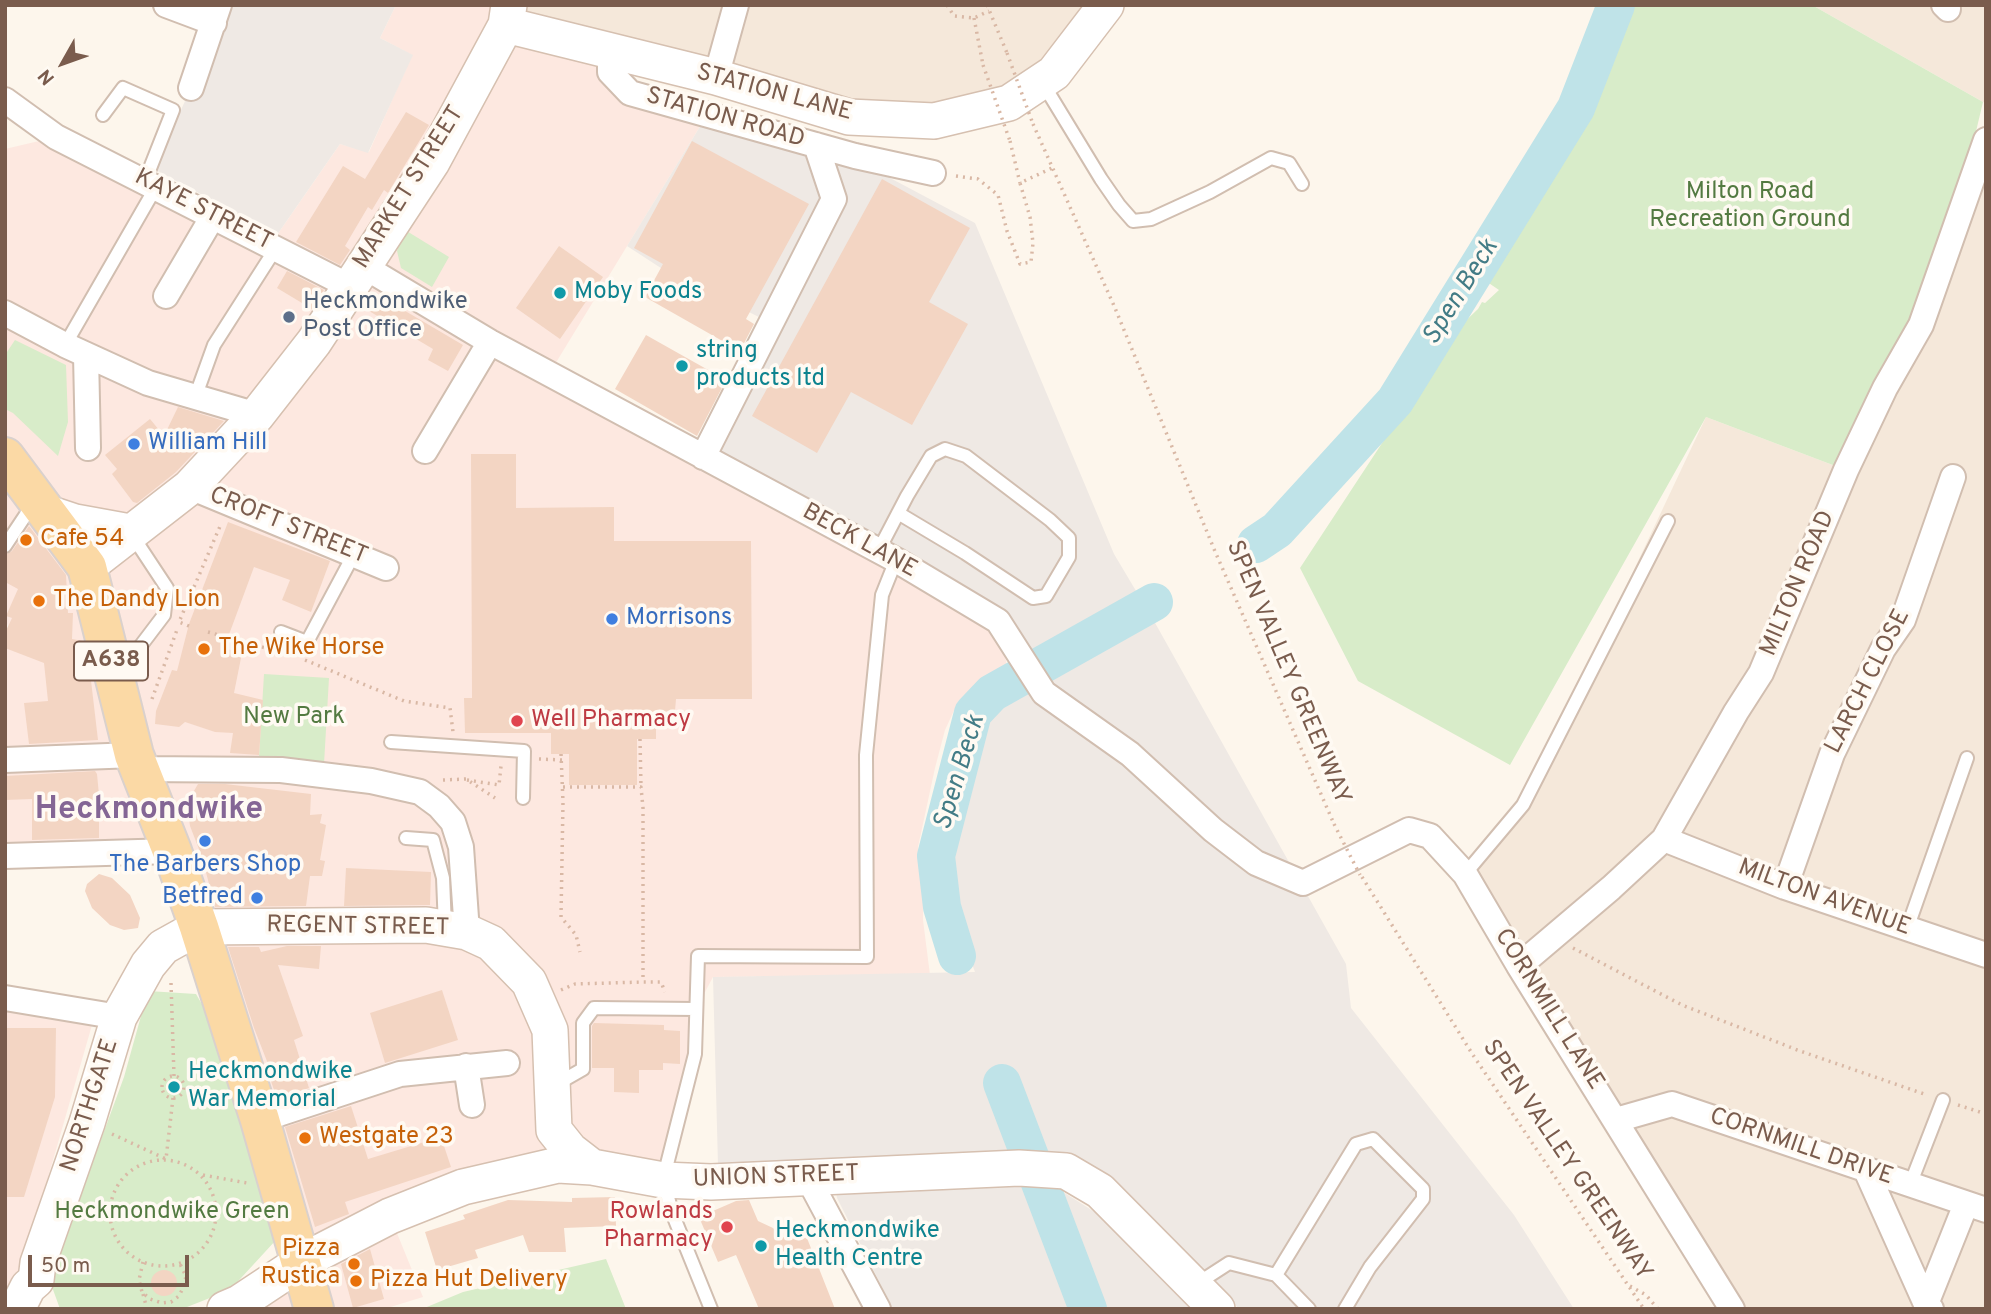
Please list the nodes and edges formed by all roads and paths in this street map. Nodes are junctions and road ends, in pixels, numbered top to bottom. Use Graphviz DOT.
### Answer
graph roads {
  1 [pos="166,5"];
  2 [pos="736,5"];
  3 [pos="947,5"];
  4 [pos="987,5"];
  5 [pos="1105,5"];
  6 [pos="989,12"];
  7 [pos="217,14"];
  8 [pos="507,15"];
  9 [pos="974,18"];
  10 [pos="610,51"];
  11 [pos="716,77"];
  12 [pos="1042,81"];
  13 [pos="191,89"];
  14 [pos="5,100"];
  15 [pos="103,115"];
  16 [pos="1986,141"];
  17 [pos="816,145"];
  18 [pos="1052,168"];
  19 [pos="933,173"];
  20 [pos="1020,183"];
  21 [pos="151,184"];
  22 [pos="1302,184"];
  23 [pos="213,216"];
  24 [pos="276,248"];
  25 [pos="356,276"];
  26 [pos="166,296"];
  27 [pos="8,318"];
  28 [pos="490,342"];
  29 [pos="76,350"];
  30 [pos="196,395"];
  31 [pos="257,415"];
  32 [pos="88,448"];
  33 [pos="425,451"];
  34 [pos="5,457"];
  35 [pos="703,457"];
  36 [pos="1953,477"];
  37 [pos="190,487"];
  38 [pos="229,503"];
  39 [pos="42,505"];
  40 [pos="898,513"];
  41 [pos="1668,521"];
  42 [pos="130,532"];
  43 [pos="5,546"];
  44 [pos="354,554"];
  45 [pos="886,555"];
  46 [pos="87,567"];
  47 [pos="386,568"];
  48 [pos="179,622"];
  49 [pos="189,625"];
  50 [pos="208,632"];
  51 [pos="281,632"];
  52 [pos="284,653"];
  53 [pos="298,657"];
  54 [pos="115,680"];
  55 [pos="453,738"];
  56 [pos="640,739"];
  57 [pos="391,742"];
  58 [pos="538,748"];
  59 [pos="133,750"];
  60 [pos="561,754"];
  61 [pos="1967,758"];
  62 [pos="5,760"];
  63 [pos="562,760"];
  64 [pos="563,787"];
  65 [pos="641,787"];
  66 [pos="523,798"];
  67 [pos="406,838"];
  68 [pos="1664,839"];
  69 [pos="172,851"];
  70 [pos="5,856"];
  71 [pos="1465,874"];
  72 [pos="1303,883"];
  73 [pos="1785,887"];
  74 [pos="198,927"];
  75 [pos="1907,929"];
  76 [pos="456,930"];
  77 [pos="1553,937"];
  78 [pos="163,947"];
  79 [pos="580,952"];
  80 [pos="1986,955"];
  81 [pos="1519,966"];
  82 [pos="643,982"];
  83 [pos="5,998"];
  84 [pos="537,1000"];
  85 [pos="673,1009"];
  86 [pos="696,1009"];
  87 [pos="119,1017"];
  88 [pos="507,1063"];
  89 [pos="466,1066"];
  90 [pos="174,1076"];
  91 [pos="173,1098"];
  92 [pos="1943,1100"];
  93 [pos="553,1101"];
  94 [pos="472,1105"];
  95 [pos="1986,1114"];
  96 [pos="260,1120"];
  97 [pos="1616,1120"];
  98 [pos="87,1123"];
  99 [pos="166,1159"];
  100 [pos="592,1167"];
  101 [pos="1867,1170"];
  102 [pos="513,1175"];
  103 [pos="808,1178"];
  104 [pos="663,1180"];
  105 [pos="1910,1185"];
  106 [pos="1976,1207"];
  107 [pos="143,1262"];
  108 [pos="301,1262"];
  109 [pos="180,1264"];
  110 [pos="1276,1275"];
  111 [pos="1628,1285"];
  112 [pos="142,1292"];
  113 [pos="41,1294"];
  114 [pos="1205,1297"];
  115 [pos="235,1307"];
  116 [pos="1929,1307"];
  117 [pos="17,1309"];
  118 [pos="147,1309"];
  119 [pos="314,1309"];
  120 [pos="711,1309"];
  121 [pos="878,1309"];
  122 [pos="1309,1309"];
  123 [pos="1345,1309"];
  124 [pos="1644,1309"];
  125 [pos="1658,1309"];
  126 [pos="1732,1309"];
  1 -- 7 [label="street"];
  2 -- 11 [label="street"];
  3 -- 9 [label="path"];
  4 -- 6 [label="path, SPEN VALLEY GREENWAY"];
  5 -- 12 [label="street, STATION LANE"];
  6 -- 9 [label="path"];
  6 -- 18 [label="path, SPEN VALLEY GREENWAY, bridge"];
  7 -- 13 [label="street"];
  8 -- 10 [label="street"];
  8 -- 25 [label="street, MARKET STREET"];
  9 -- 20 [label="path, bridge"];
  10 -- 11 [label="street, STATION LANE"];
  10 -- 17 [label="street, STATION ROAD"];
  11 -- 12 [label="street, STATION LANE"];
  12 -- 22 [label="lane"];
  14 -- 21 [label="street, KAYE STREET"];
  15 -- 21 [label="lane"];
  16 -- 68 [label="street, MILTON ROAD"];
  17 -- 19 [label="street, STATION ROAD"];
  17 -- 35 [label="street"];
  18 -- 20 [label="path"];
  18 -- 111 [label="path, SPEN VALLEY GREENWAY, bridge"];
  19 -- 20 [label="path"];
  21 -- 23 [label="street, KAYE STREET"];
  21 -- 29 [label="lane"];
  23 -- 24 [label="street, KAYE STREET"];
  23 -- 26 [label="street"];
  24 -- 25 [label="street, KAYE STREET"];
  24 -- 30 [label="lane"];
  25 -- 28 [label="street, BECK LANE"];
  25 -- 31 [label="street, MARKET STREET"];
  27 -- 29 [label="street"];
  28 -- 33 [label="street"];
  28 -- 35 [label="street, BECK LANE"];
  29 -- 30 [label="street"];
  29 -- 32 [label="street"];
  30 -- 31 [label="street"];
  31 -- 37 [label="street, MARKET STREET"];
  34 -- 39 [label="main road, A638"];
  35 -- 45 [label="street, BECK LANE"];
  36 -- 73 [label="street, LARCH CLOSE"];
  37 -- 38 [label="street, CROFT STREET"];
  37 -- 42 [label="street, MARKET STREET"];
  38 -- 44 [label="street, CROFT STREET"];
  38 -- 48 [label="path"];
  39 -- 42 [label="street"];
  39 -- 43 [label="lane"];
  39 -- 46 [label="main road, A638"];
  40 -- 40 [label="lane"];
  40 -- 45 [label="lane"];
  41 -- 71 [label="lane"];
  42 -- 46 [label="street, MARKET STREET"];
  42 -- 54 [label="lane"];
  44 -- 47 [label="street, CROFT STREET"];
  44 -- 51 [label="lane"];
  45 -- 72 [label="street, BECK LANE"];
  45 -- 86 [label="lane"];
  46 -- 54 [label="main road, A638"];
  48 -- 49 [label="path"];
  48 -- 59 [label="path"];
  50 -- 52 [label="path"];
  53 -- 55 [label="path"];
  54 -- 59 [label="main road, A638"];
  56 -- 65 [label="path"];
  57 -- 66 [label="lane"];
  58 -- 63 [label="path"];
  59 -- 62 [label="street"];
  59 -- 69 [label="main road, A638"];
  59 -- 76 [label="street"];
  60 -- 63 [label="path"];
  61 -- 75 [label="lane"];
  63 -- 64 [label="path"];
  64 -- 65 [label="path"];
  64 -- 79 [label="path"];
  65 -- 82 [label="path"];
  67 -- 76 [label="lane"];
  68 -- 73 [label="street, MILTON AVENUE"];
  68 -- 77 [label="street, MILTON ROAD"];
  69 -- 70 [label="street"];
  69 -- 74 [label="main road, A638"];
  71 -- 72 [label="street, CORNMILL LANE"];
  71 -- 81 [label="street, CORNMILL LANE"];
  73 -- 75 [label="street, MILTON AVENUE"];
  74 -- 76 [label="street, REGENT STREET"];
  74 -- 78 [label="street, NORTHGATE"];
  74 -- 96 [label="main road, A638"];
  75 -- 80 [label="street, MILTON AVENUE"];
  76 -- 84 [label="street, REGENT STREET"];
  77 -- 81 [label="street, MILTON ROAD"];
  77 -- 92 [label="path"];
  78 -- 87 [label="street, NORTHGATE"];
  78 -- 90 [label="path"];
  81 -- 97 [label="street, CORNMILL LANE"];
  82 -- 84 [label="path"];
  82 -- 85 [label="path"];
  83 -- 87 [label="street"];
  84 -- 93 [label="street, REGENT STREET"];
  85 -- 86 [label="lane"];
  85 -- 93 [label="lane"];
  86 -- 104 [label="lane"];
  87 -- 98 [label="street, NORTHGATE"];
  88 -- 89 [label="street"];
  89 -- 94 [label="street"];
  89 -- 96 [label="street"];
  90 -- 91 [label="path"];
  90 -- 91 [label="path"];
  91 -- 99 [label="path"];
  92 -- 95 [label="path"];
  92 -- 105 [label="lane"];
  93 -- 100 [label="street, REGENT STREET"];
  93 -- 102 [label="street, REGENT STREET"];
  96 -- 108 [label="main road, A638"];
  97 -- 101 [label="street, CORNMILL DRIVE"];
  97 -- 126 [label="street, CORNMILL LANE"];
  98 -- 99 [label="path"];
  98 -- 113 [label="street, NORTHGATE"];
  99 -- 107 [label="path"];
  99 -- 109 [label="path"];
  100 -- 102 [label="street, UNION STREET"];
  100 -- 104 [label="street, UNION STREET"];
  101 -- 105 [label="street, CORNMILL DRIVE"];
  101 -- 116 [label="street"];
  102 -- 108 [label="street, UNION STREET"];
  103 -- 104 [label="street, UNION STREET"];
  103 -- 114 [label="street, UNION STREET"];
  103 -- 121 [label="street"];
  104 -- 120 [label="lane"];
  105 -- 106 [label="street, CORNMILL DRIVE"];
  106 -- 116 [label="street"];
  107 -- 109 [label="path"];
  107 -- 112 [label="path"];
  108 -- 115 [label="street, UNION STREET"];
  108 -- 119 [label="main road, A638"];
  109 -- 112 [label="path"];
  110 -- 114 [label="lane"];
  110 -- 122 [label="lane"];
  110 -- 123 [label="lane"];
  111 -- 124 [label="path, SPEN VALLEY GREENWAY"];
  111 -- 125 [label="path"];
  112 -- 118 [label="path"];
  113 -- 117 [label="street, NORTHGATE"];
}
